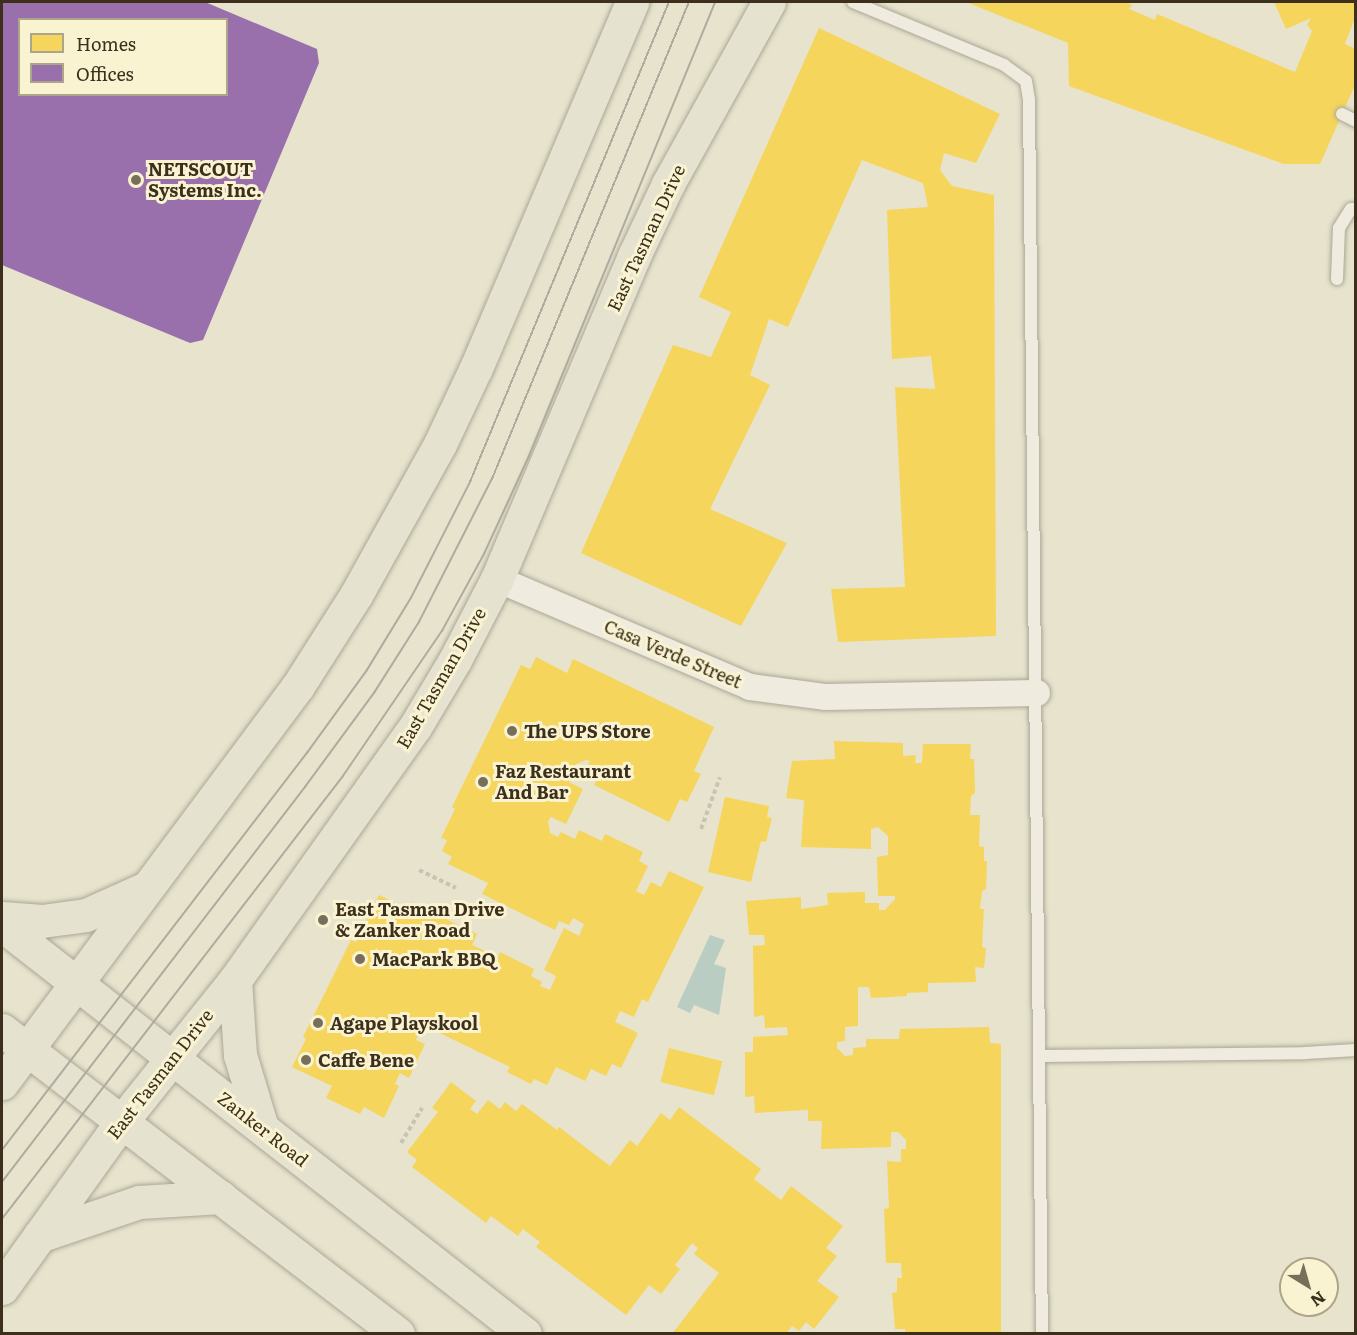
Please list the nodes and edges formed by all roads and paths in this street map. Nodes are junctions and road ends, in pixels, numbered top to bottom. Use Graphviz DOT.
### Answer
graph roads {
  1 [pos="632,2"];
  2 [pos="769,2"];
  3 [pos="853,2"];
  4 [pos="1342,114"];
  5 [pos="1356,121"];
  6 [pos="1356,209"];
  7 [pos="1338,279"];
  8 [pos="497,579"];
  9 [pos="1037,693"];
  10 [pos="720,777"];
  11 [pos="701,829"];
  12 [pos="419,870"];
  13 [pos="146,888"];
  14 [pos="456,888"];
  15 [pos="2,918"];
  16 [pos="2,925"];
  17 [pos="235,980"];
  18 [pos="76,983"];
  19 [pos="14,1040"];
  20 [pos="1356,1050"];
  21 [pos="1040,1056"];
  22 [pos="172,1057"];
  23 [pos="2,1083"];
  24 [pos="422,1108"];
  25 [pos="122,1121"];
  26 [pos="262,1128"];
  27 [pos="401,1143"];
  28 [pos="221,1197"];
  29 [pos="39,1236"];
  30 [pos="2,1288"];
  31 [pos="398,1334"];
  32 [pos="525,1334"];
  33 [pos="1042,1334"];
  1 -- 13 [label="main road"];
  2 -- 8 [label="main road, East Tasman Drive"];
  3 -- 9 [label="lane"];
  4 -- 5 [label="lane"];
  6 -- 7 [label="lane"];
  8 -- 9 [label="street, Casa Verde Street"];
  8 -- 17 [label="main road, East Tasman Drive"];
  9 -- 21 [label="lane"];
  10 -- 11 [label="path"];
  12 -- 14 [label="path"];
  13 -- 15 [label="main road"];
  13 -- 18 [label="main road"];
  16 -- 18 [label="main road, Zanker Road"];
  17 -- 22 [label="main road, East Tasman Drive"];
  17 -- 26 [label="main road"];
  18 -- 19 [label="main road"];
  18 -- 22 [label="main road, Zanker Road"];
  19 -- 23 [label="main road"];
  19 -- 25 [label="main road"];
  20 -- 21 [label="lane"];
  21 -- 33 [label="lane"];
  22 -- 25 [label="main road, East Tasman Drive"];
  22 -- 26 [label="main road, Zanker Road"];
  24 -- 27 [label="path"];
  25 -- 28 [label="main road"];
  25 -- 29 [label="main road, East Tasman Drive"];
  26 -- 32 [label="main road, Zanker Road"];
  28 -- 29 [label="main road"];
  28 -- 31 [label="main road"];
  29 -- 30 [label="main road, East Tasman Drive"];
}
